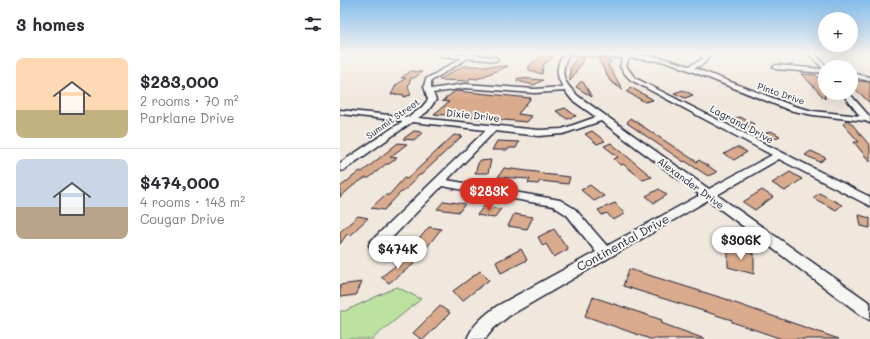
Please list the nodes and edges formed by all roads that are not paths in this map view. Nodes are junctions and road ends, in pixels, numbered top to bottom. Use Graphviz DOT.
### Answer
graph roads {
  1 [pos="445,69"];
  2 [pos="559,69"];
  3 [pos="624,69"];
  4 [pos="692,69"];
  5 [pos="806,69"];
  6 [pos="818,70"];
  7 [pos="858,76"];
  8 [pos="870,79"];
  9 [pos="566,89"];
  10 [pos="429,91"];
  11 [pos="851,100"];
  12 [pos="341,113"];
  13 [pos="601,118"];
  14 [pos="410,120"];
  15 [pos="868,121"];
  16 [pos="493,128"];
  17 [pos="779,155"];
  18 [pos="340,168"];
  19 [pos="439,182"];
  20 [pos="708,196"];
  21 [pos="870,202"];
  22 [pos="376,245"];
  23 [pos="605,253"];
  24 [pos="870,312"];
  25 [pos="475,339"];
  1 -- 10 [label="street, Summit Street"];
  2 -- 9 [label="street, Alexander Drive"];
  3 -- 17 [label="street, Lagrand Drive"];
  4 -- 15 [label="street, Pinto Drive"];
  5 -- 6 [label="street"];
  7 -- 8 [label="street"];
  9 -- 10 [label="street"];
  9 -- 13 [label="street, Alexander Drive"];
  10 -- 14 [label="street, Summit Street"];
  11 -- 15 [label="street"];
  12 -- 14 [label="street, Dixie Drive"];
  13 -- 16 [label="street, Dixie Drive"];
  13 -- 20 [label="street, Alexander Drive"];
  14 -- 16 [label="street, Dixie Drive"];
  14 -- 18 [label="street, Summit Street"];
  16 -- 19 [label="street"];
  17 -- 20 [label="street, Continental Drive"];
  17 -- 21 [label="street, Lagrand Drive"];
  19 -- 22 [label="street"];
  19 -- 23 [label="street"];
  20 -- 23 [label="street, Continental Drive"];
  20 -- 24 [label="street, Alexander Drive"];
  23 -- 25 [label="street, Continental Drive"];
}
